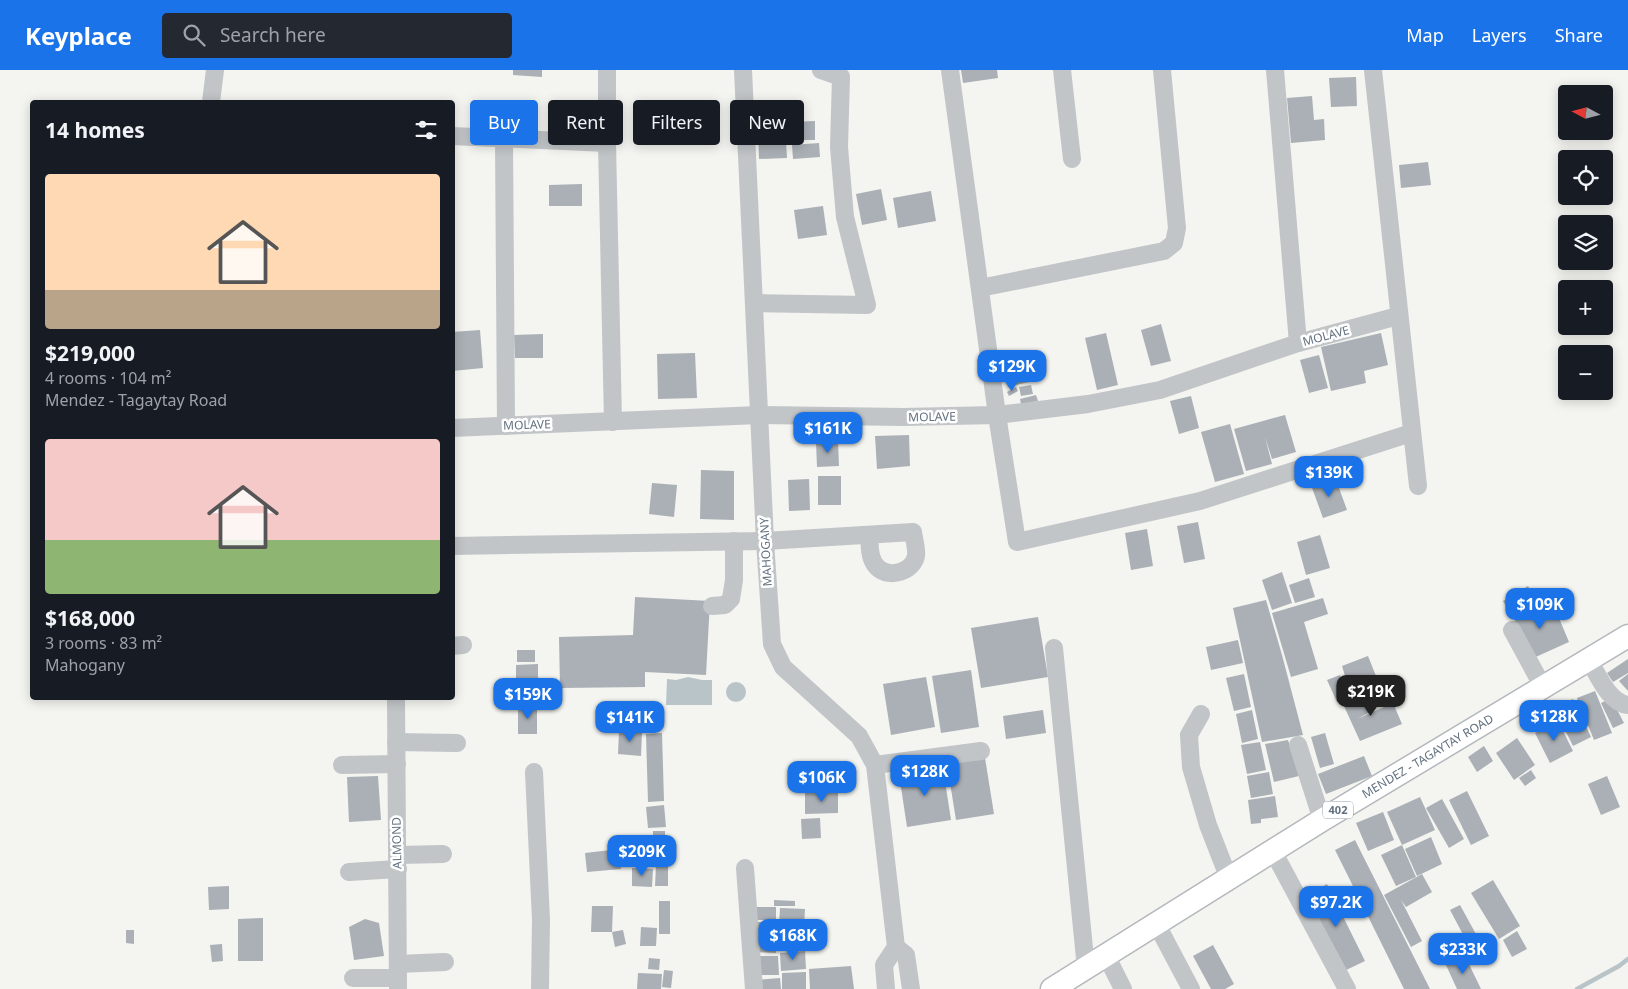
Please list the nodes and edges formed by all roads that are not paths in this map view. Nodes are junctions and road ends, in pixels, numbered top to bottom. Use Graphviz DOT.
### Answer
graph roads {
  1 [pos="215,70"];
  2 [pos="607,70"];
  3 [pos="743,70"];
  4 [pos="821,70"];
  5 [pos="950,70"];
  6 [pos="1062,70"];
  7 [pos="1162,70"];
  8 [pos="1275,70"];
  9 [pos="1373,70"];
  10 [pos="211,100"];
  11 [pos="607,100"];
  12 [pos="455,136"];
  13 [pos="470,137"];
  14 [pos="504,145"];
  15 [pos="607,145"];
  16 [pos="1072,159"];
  17 [pos="980,288"];
  18 [pos="754,303"];
  19 [pos="1398,316"];
  20 [pos="1298,343"];
  21 [pos="759,415"];
  22 [pos="998,415"];
  23 [pos="613,422"];
  24 [pos="506,426"];
  25 [pos="455,428"];
  26 [pos="1412,433"];
  27 [pos="1418,486"];
  28 [pos="870,535"];
  29 [pos="734,541"];
  30 [pos="765,541"];
  31 [pos="455,546"];
  32 [pos="712,606"];
  33 [pos="1512,630"];
  34 [pos="1628,636"];
  35 [pos="1054,648"];
  36 [pos="1589,660"];
  37 [pos="1543,688"];
  38 [pos="396,700"];
  39 [pos="1628,705"];
  40 [pos="1201,714"];
  41 [pos="396,742"];
  42 [pos="457,743"];
  43 [pos="1298,745"];
  44 [pos="981,751"];
  45 [pos="396,764"];
  46 [pos="342,765"];
  47 [pos="875,765"];
  48 [pos="534,772"];
  49 [pos="1322,820"];
  50 [pos="1273,851"];
  51 [pos="443,854"];
  52 [pos="398,862"];
  53 [pos="745,868"];
  54 [pos="349,872"];
  55 [pos="1229,879"];
  56 [pos="1156,923"];
  57 [pos="896,947"];
  58 [pos="1106,955"];
  59 [pos="445,962"];
  60 [pos="1086,968"];
  61 [pos="398,977"];
  62 [pos="353,978"];
  63 [pos="540,989"];
  64 [pos="754,989"];
  65 [pos="886,989"];
  66 [pos="911,989"];
  67 [pos="1052,989"];
  68 [pos="1123,989"];
  69 [pos="1191,989"];
  70 [pos="1347,989"];
  1 -- 10 [label="street"];
  2 -- 11 [label="street"];
  3 -- 18 [label="street, MAHOGANY"];
  4 -- 18 [label="street"];
  5 -- 17 [label="street"];
  6 -- 16 [label="street"];
  7 -- 17 [label="street"];
  8 -- 20 [label="street"];
  9 -- 19 [label="street"];
  12 -- 13 [label="street"];
  14 -- 24 [label="street"];
  15 -- 23 [label="street"];
  17 -- 22 [label="street"];
  18 -- 21 [label="street, MAHOGANY"];
  19 -- 20 [label="street, MOLAVE"];
  19 -- 26 [label="street"];
  20 -- 22 [label="street, MOLAVE"];
  21 -- 22 [label="street, MOLAVE"];
  21 -- 23 [label="street, MOLAVE"];
  21 -- 30 [label="street, MAHOGANY"];
  22 -- 26 [label="street"];
  23 -- 24 [label="street, MOLAVE"];
  24 -- 25 [label="street, MOLAVE"];
  26 -- 27 [label="street"];
  28 -- 30 [label="street"];
  29 -- 30 [label="street"];
  29 -- 31 [label="street"];
  29 -- 32 [label="street"];
  30 -- 47 [label="street, MAHOGANY"];
  33 -- 37 [label="street"];
  34 -- 36 [label="main road, MENDEZ - TAGAYTAY ROAD / 402"];
  35 -- 60 [label="street"];
  36 -- 37 [label="main road, MENDEZ - TAGAYTAY ROAD / 402"];
  36 -- 39 [label="street"];
  37 -- 49 [label="main road, MENDEZ - TAGAYTAY ROAD / 402"];
  38 -- 41 [label="street, ALMOND"];
  40 -- 55 [label="street"];
  41 -- 42 [label="street"];
  41 -- 45 [label="street, ALMOND"];
  43 -- 49 [label="street"];
  44 -- 47 [label="street"];
  45 -- 46 [label="street"];
  45 -- 52 [label="street, ALMOND"];
  47 -- 57 [label="street, MAHOGANY"];
  48 -- 63 [label="street"];
  49 -- 50 [label="main road, MENDEZ - TAGAYTAY ROAD / 402"];
  50 -- 55 [label="main road, MENDEZ - TAGAYTAY ROAD / 402"];
  50 -- 70 [label="street"];
  51 -- 52 [label="street"];
  52 -- 54 [label="street"];
  52 -- 61 [label="street, ALMOND"];
  53 -- 64 [label="street"];
  55 -- 56 [label="main road, MENDEZ - TAGAYTAY ROAD / 402"];
  56 -- 58 [label="main road, MENDEZ - TAGAYTAY ROAD / 402"];
  56 -- 69 [label="street"];
  57 -- 65 [label="street"];
  57 -- 66 [label="street, MAHOGANY"];
  58 -- 60 [label="main road, MENDEZ - TAGAYTAY ROAD / 402"];
  58 -- 68 [label="street"];
  59 -- 61 [label="street"];
  60 -- 67 [label="main road, MENDEZ - TAGAYTAY ROAD / 402"];
  61 -- 62 [label="street"];
}
